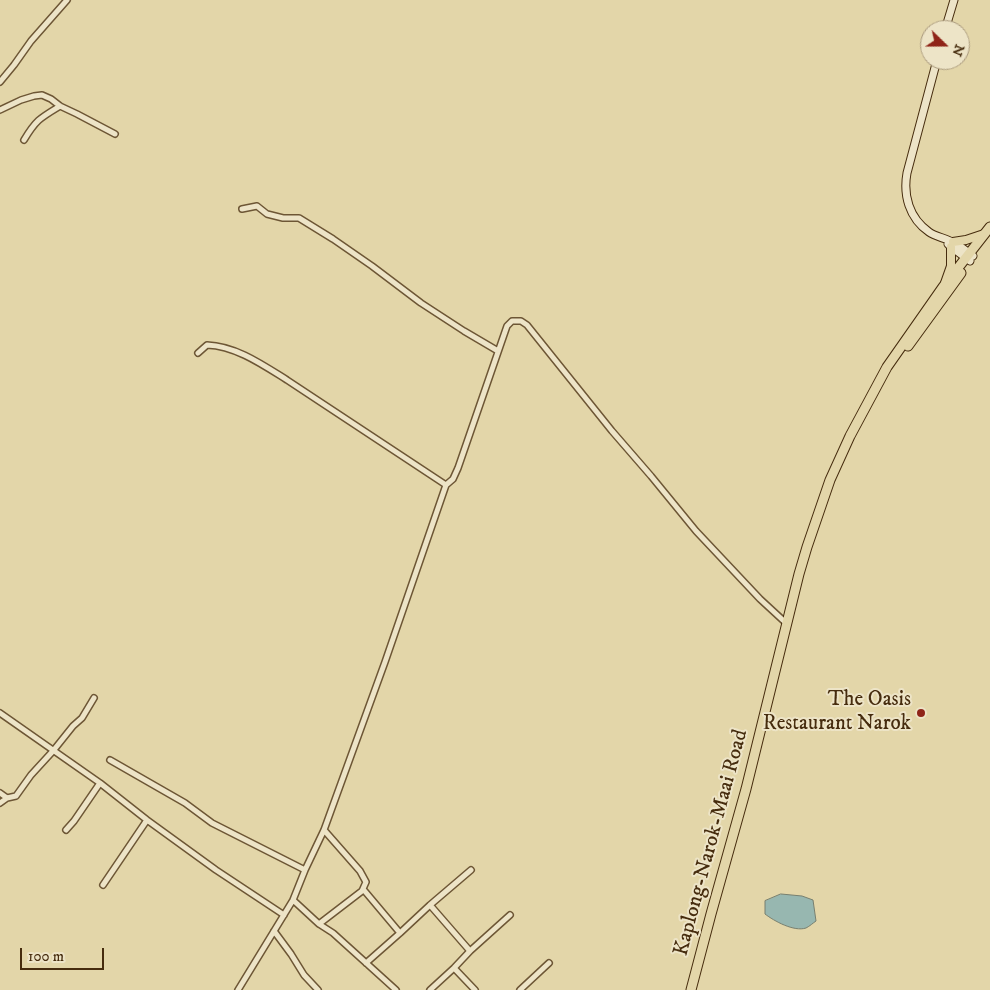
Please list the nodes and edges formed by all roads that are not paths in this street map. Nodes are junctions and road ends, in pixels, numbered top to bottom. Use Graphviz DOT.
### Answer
graph roads {
  1 [pos="67,0"];
  2 [pos="954,0"];
  3 [pos="948,20"];
  4 [pos="934,70"];
  5 [pos="0,82"];
  6 [pos="60,106"];
  7 [pos="0,110"];
  8 [pos="115,134"];
  9 [pos="24,140"];
  10 [pos="242,209"];
  11 [pos="988,232"];
  12 [pos="950,243"];
  13 [pos="969,257"];
  14 [pos="943,287"];
  15 [pos="498,351"];
  16 [pos="198,353"];
  17 [pos="887,367"];
  18 [pos="446,485"];
  19 [pos="786,623"];
  20 [pos="94,698"];
  21 [pos="0,713"];
  22 [pos="53,751"];
  23 [pos="110,760"];
  24 [pos="100,783"];
  25 [pos="0,793"];
  26 [pos="7,798"];
  27 [pos="0,803"];
  28 [pos="147,820"];
  29 [pos="66,830"];
  30 [pos="324,830"];
  31 [pos="304,870"];
  32 [pos="471,870"];
  33 [pos="102,885"];
  34 [pos="363,889"];
  35 [pos="293,900"];
  36 [pos="430,905"];
  37 [pos="284,915"];
  38 [pos="510,915"];
  39 [pos="319,924"];
  40 [pos="274,931"];
  41 [pos="400,934"];
  42 [pos="470,950"];
  43 [pos="549,962"];
  44 [pos="366,963"];
  45 [pos="454,968"];
  46 [pos="238,990"];
  47 [pos="318,990"];
  48 [pos="396,990"];
  49 [pos="430,990"];
  50 [pos="475,990"];
  51 [pos="520,990"];
  52 [pos="691,990"];
  1 -- 5 [label="street"];
  2 -- 3 [label="main road"];
  4 -- 12 [label="main road"];
  6 -- 7 [label="street"];
  6 -- 8 [label="street"];
  6 -- 9 [label="street"];
  10 -- 15 [label="street"];
  11 -- 12 [label="main road"];
  11 -- 13 [label="highway, Kaplong-Narok-Maai Road"];
  12 -- 13 [label="main road"];
  12 -- 14 [label="main road"];
  13 -- 14 [label="highway, Kaplong-Narok-Maai Road"];
  13 -- 17 [label="highway, Kaplong-Narok-Maai Road"];
  14 -- 17 [label="highway, Kaplong-Narok-Maai Road"];
  15 -- 18 [label="street"];
  15 -- 19 [label="street"];
  16 -- 18 [label="street"];
  17 -- 19 [label="highway, Kaplong-Narok-Maai Road"];
  18 -- 30 [label="street"];
  19 -- 52 [label="highway, Kaplong-Narok-Maai Road"];
  20 -- 22 [label="street"];
  21 -- 22 [label="street"];
  22 -- 24 [label="street"];
  22 -- 26 [label="street"];
  23 -- 31 [label="street"];
  24 -- 28 [label="street"];
  24 -- 29 [label="street"];
  25 -- 26 [label="street"];
  26 -- 27 [label="street"];
  28 -- 33 [label="street"];
  28 -- 37 [label="street"];
  30 -- 31 [label="street"];
  30 -- 34 [label="street"];
  31 -- 35 [label="street"];
  32 -- 36 [label="street"];
  34 -- 39 [label="street"];
  34 -- 41 [label="street"];
  35 -- 37 [label="street"];
  35 -- 39 [label="street"];
  36 -- 41 [label="street"];
  36 -- 42 [label="street"];
  37 -- 40 [label="street"];
  38 -- 42 [label="street"];
  39 -- 44 [label="street"];
  40 -- 46 [label="street"];
  40 -- 47 [label="street"];
  41 -- 44 [label="street"];
  42 -- 45 [label="street"];
  43 -- 51 [label="street"];
  44 -- 48 [label="street"];
  45 -- 49 [label="street"];
  45 -- 50 [label="street"];
}
